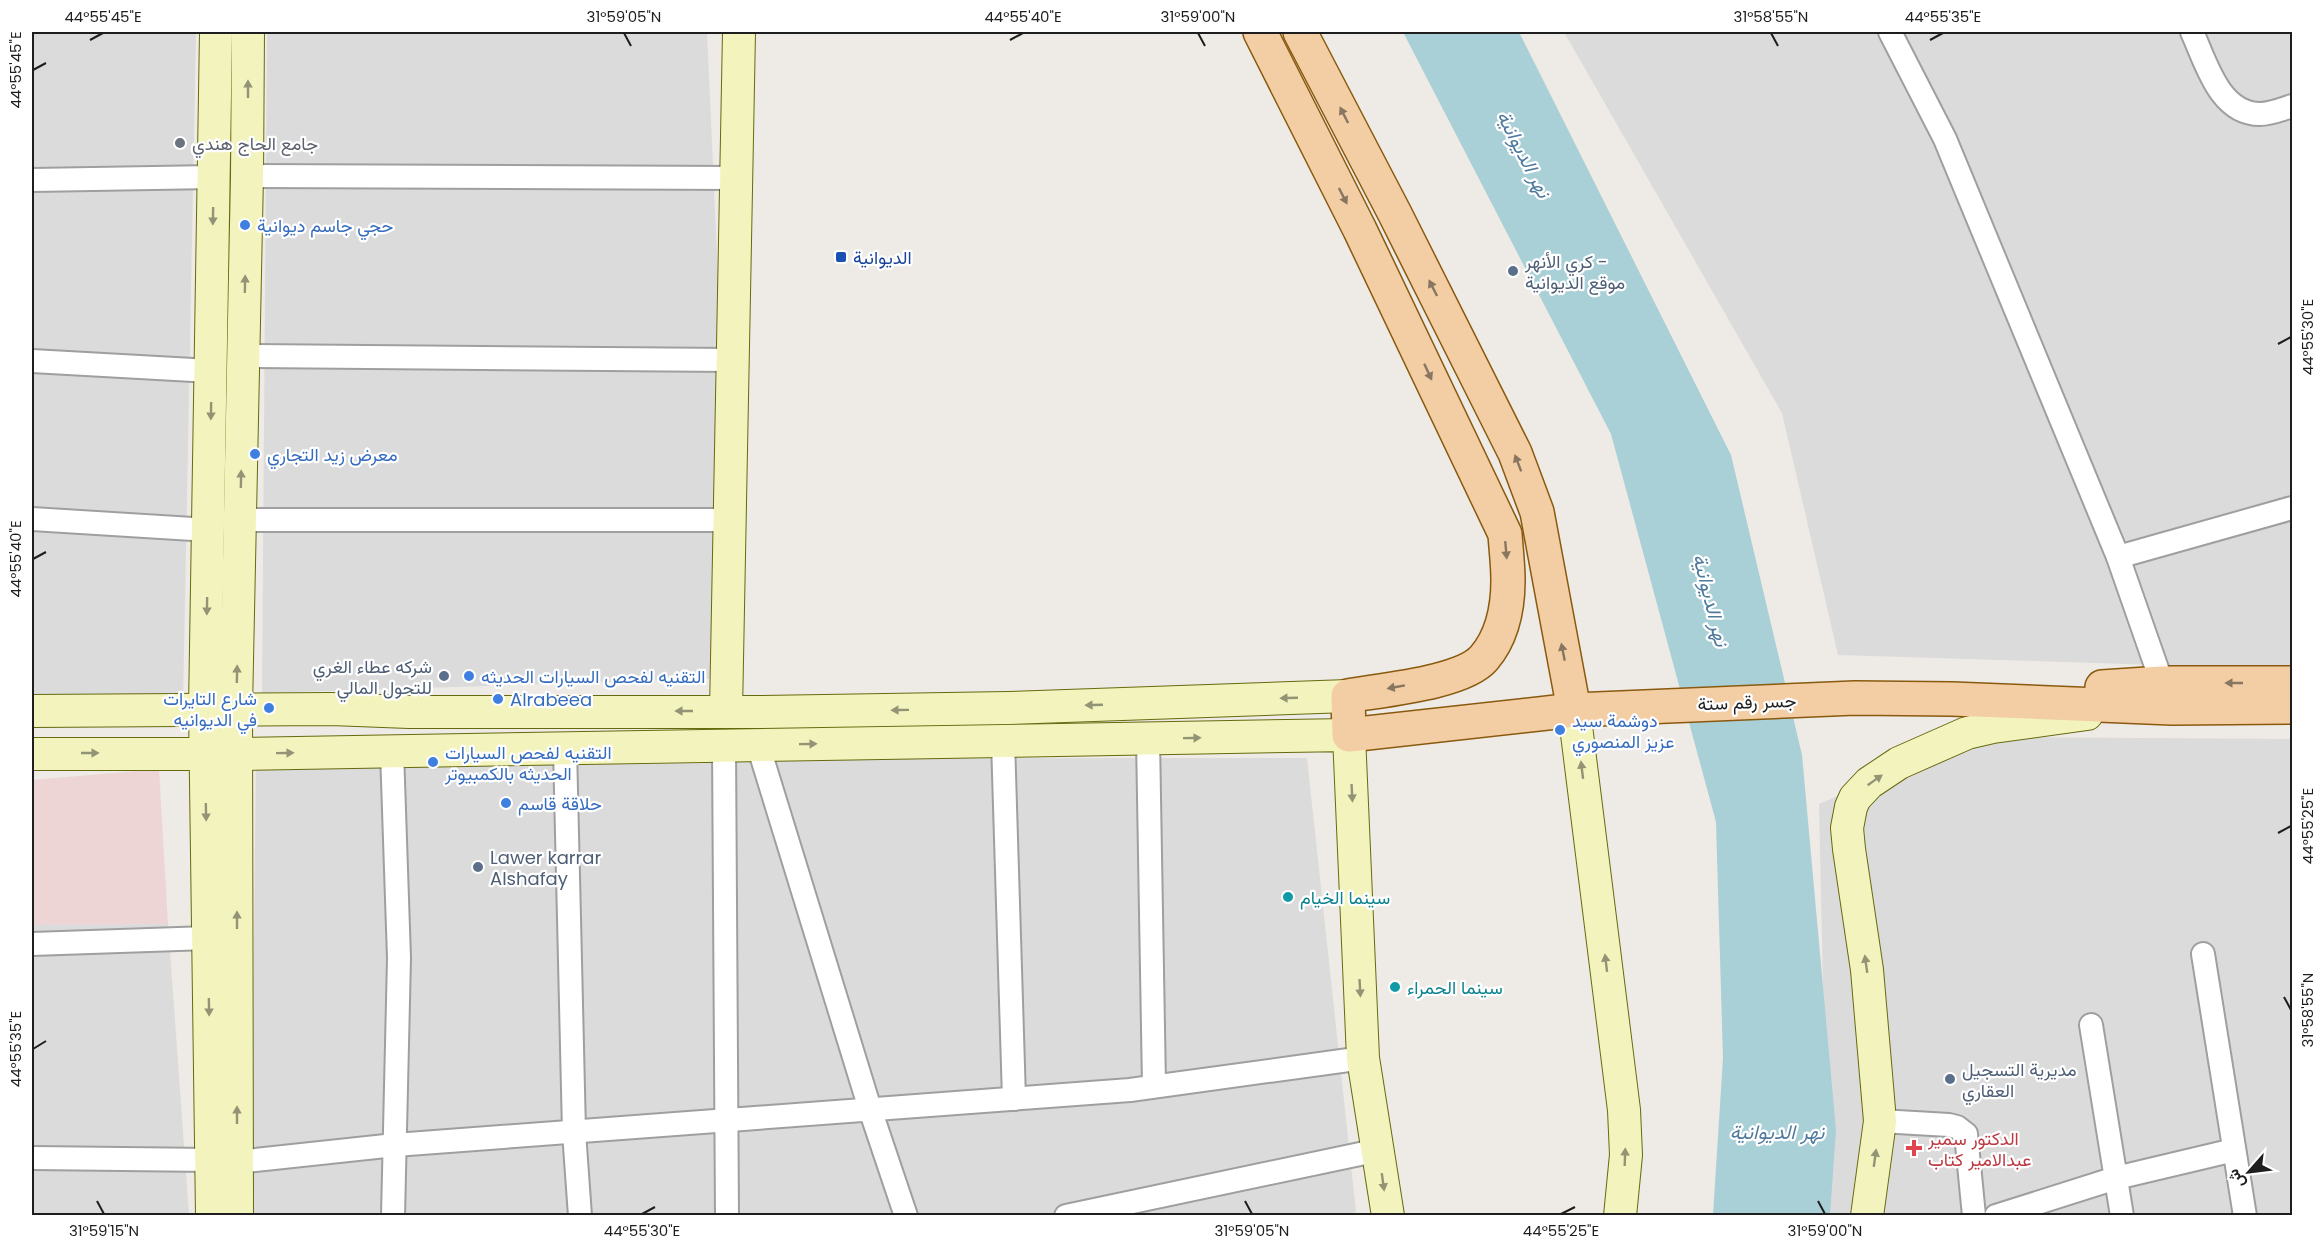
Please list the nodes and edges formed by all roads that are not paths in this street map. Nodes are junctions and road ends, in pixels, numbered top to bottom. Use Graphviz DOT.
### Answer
graph roads {
  1 [pos="216,32"];
  2 [pos="248,32"];
  3 [pos="739,32"];
  4 [pos="1260,32"];
  5 [pos="1300,32"];
  6 [pos="1890,32"];
  7 [pos="2192,32"];
  8 [pos="2292,106"];
  9 [pos="247,176"];
  10 [pos="214,177"];
  11 [pos="737,178"];
  12 [pos="32,180"];
  13 [pos="1395,214"];
  14 [pos="1360,231"];
  15 [pos="243,356"];
  16 [pos="732,360"];
  17 [pos="32,361"];
  18 [pos="211,371"];
  19 [pos="2292,508"];
  20 [pos="32,519"];
  21 [pos="240,520"];
  22 [pos="728,520"];
  23 [pos="208,530"];
  24 [pos="2118,557"];
  25 [pos="2162,683"];
  26 [pos="2292,683"];
  27 [pos="1348,696"];
  28 [pos="1952,699"];
  29 [pos="2135,707"];
  30 [pos="2292,707"];
  31 [pos="205,709"];
  32 [pos="236,709"];
  33 [pos="1575,710"];
  34 [pos="32,711"];
  35 [pos="726,712"];
  36 [pos="1349,735"];
  37 [pos="1148,739"];
  38 [pos="1003,741"];
  39 [pos="724,745"];
  40 [pos="758,745"];
  41 [pos="564,748"];
  42 [pos="392,751"];
  43 [pos="205,753"];
  44 [pos="32,754"];
  45 [pos="236,754"];
  46 [pos="208,938"];
  47 [pos="32,944"];
  48 [pos="2203,954"];
  49 [pos="2091,1025"];
  50 [pos="1363,1058"];
  51 [pos="1154,1086"];
  52 [pos="1014,1098"];
  53 [pos="870,1109"];
  54 [pos="728,1120"];
  55 [pos="1880,1121"];
  56 [pos="574,1131"];
  57 [pos="395,1145"];
  58 [pos="1379,1150"];
  59 [pos="2234,1150"];
  60 [pos="32,1158"];
  61 [pos="224,1161"];
  62 [pos="2116,1178"];
  63 [pos="213,1215"];
  64 [pos="237,1215"];
  65 [pos="393,1215"];
  66 [pos="580,1215"];
  67 [pos="727,1215"];
  68 [pos="906,1215"];
  69 [pos="1066,1215"];
  70 [pos="1388,1215"];
  71 [pos="1620,1215"];
  72 [pos="1867,1215"];
  73 [pos="1974,1215"];
  74 [pos="1996,1215"];
  75 [pos="2122,1215"];
  76 [pos="2245,1215"];
  1 -- 10 [label="main road"];
  9 -- 2 [label="main road, one-way"];
  3 -- 11 [label="main road"];
  4 -- 14 [label="main road, one-way"];
  13 -- 5 [label="main road, one-way"];
  6 -- 24 [label="street"];
  7 -- 8 [label="street"];
  9 -- 11 [label="street"];
  15 -- 9 [label="main road, one-way"];
  10 -- 12 [label="street"];
  10 -- 18 [label="main road, one-way"];
  11 -- 16 [label="main road"];
  13 -- 14 [label="main road"];
  33 -- 13 [label="main road, one-way"];
  14 -- 27 [label="main road, one-way"];
  15 -- 16 [label="street"];
  21 -- 15 [label="main road, one-way"];
  16 -- 22 [label="main road"];
  17 -- 18 [label="street"];
  18 -- 23 [label="main road, one-way"];
  19 -- 24 [label="street"];
  20 -- 23 [label="street"];
  21 -- 22 [label="street"];
  32 -- 21 [label="main road, one-way"];
  22 -- 35 [label="main road"];
  23 -- 31 [label="main road, one-way"];
  24 -- 25 [label="street"];
  26 -- 25 [label="main road, one-way"];
  25 -- 28 [label="main road"];
  27 -- 35 [label="main road, one-way"];
  27 -- 36 [label="main road"];
  28 -- 29 [label="main road"];
  28 -- 33 [label="main road, جسر رقم ستة"];
  29 -- 30 [label="main road"];
  55 -- 29 [label="main road, one-way"];
  31 -- 32 [label="main road"];
  31 -- 34 [label="main road"];
  31 -- 43 [label="main road"];
  35 -- 32 [label="main road, one-way"];
  32 -- 45 [label="main road"];
  33 -- 36 [label="main road, جسر رقم ستة"];
  71 -- 33 [label="main road, one-way"];
  37 -- 36 [label="main road, one-way"];
  36 -- 50 [label="main road, one-way"];
  37 -- 38 [label="main road"];
  37 -- 51 [label="street"];
  40 -- 38 [label="main road, one-way"];
  38 -- 52 [label="street"];
  39 -- 40 [label="main road"];
  39 -- 41 [label="main road"];
  39 -- 54 [label="street"];
  40 -- 53 [label="street"];
  41 -- 42 [label="main road"];
  41 -- 56 [label="street"];
  45 -- 42 [label="main road, one-way"];
  42 -- 57 [label="street"];
  44 -- 43 [label="main road, one-way"];
  43 -- 45 [label="main road"];
  43 -- 46 [label="main road, one-way"];
  61 -- 45 [label="main road, one-way"];
  46 -- 47 [label="street"];
  46 -- 61 [label="main road, one-way"];
  48 -- 59 [label="street"];
  49 -- 62 [label="street"];
  50 -- 51 [label="street"];
  50 -- 58 [label="main road"];
  51 -- 52 [label="street"];
  52 -- 53 [label="street"];
  53 -- 54 [label="street"];
  53 -- 68 [label="street"];
  54 -- 56 [label="street"];
  54 -- 67 [label="street"];
  72 -- 55 [label="main road, one-way"];
  55 -- 73 [label="street"];
  56 -- 57 [label="street"];
  56 -- 66 [label="street"];
  57 -- 61 [label="street"];
  57 -- 65 [label="street"];
  58 -- 69 [label="street"];
  58 -- 70 [label="main road, one-way"];
  59 -- 62 [label="street"];
  59 -- 76 [label="street"];
  60 -- 61 [label="street"];
  61 -- 63 [label="main road"];
  61 -- 64 [label="main road"];
  62 -- 74 [label="street"];
  62 -- 75 [label="street"];
}
